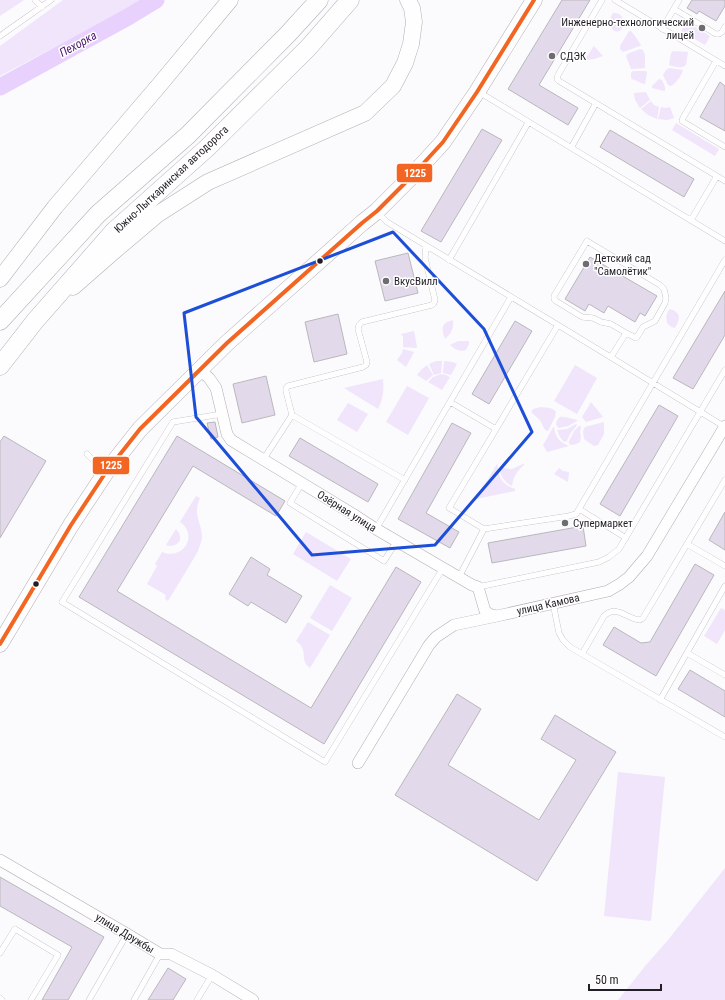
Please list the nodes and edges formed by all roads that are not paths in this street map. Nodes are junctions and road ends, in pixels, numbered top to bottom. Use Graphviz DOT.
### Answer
graph roads {
  1 [pos="35,0"];
  2 [pos="51,0"];
  3 [pos="230,0"];
  4 [pos="319,0"];
  5 [pos="350,0"];
  6 [pos="408,0"];
  7 [pos="534,0"];
  8 [pos="602,0"];
  9 [pos="615,0"];
  10 [pos="679,0"];
  11 [pos="622,2"];
  12 [pos="42,7"];
  13 [pos="674,9"];
  14 [pos="725,27"];
  15 [pos="662,29"];
  16 [pos="0,36"];
  17 [pos="716,61"];
  18 [pos="725,66"];
  19 [pos="477,92"];
  20 [pos="596,103"];
  21 [pos="528,122"];
  22 [pos="725,147"];
  23 [pos="571,148"];
  24 [pos="717,176"];
  25 [pos="725,181"];
  26 [pos="377,211"];
  27 [pos="691,220"];
  28 [pos="725,241"];
  29 [pos="426,246"];
  30 [pos="449,260"];
  31 [pos="725,260"];
  32 [pos="0,279"];
  33 [pos="511,297"];
  34 [pos="0,321"];
  35 [pos="35,321"];
  36 [pos="558,325"];
  37 [pos="626,333"];
  38 [pos="611,357"];
  39 [pos="0,366"];
  40 [pos="200,370"];
  41 [pos="725,370"];
  42 [pos="653,382"];
  43 [pos="450,402"];
  44 [pos="701,411"];
  45 [pos="222,414"];
  46 [pos="292,415"];
  47 [pos="725,426"];
  48 [pos="496,429"];
  49 [pos="87,454"];
  50 [pos="263,460"];
  51 [pos="106,472"];
  52 [pos="405,480"];
  53 [pos="725,480"];
  54 [pos="302,483"];
  55 [pos="580,507"];
  56 [pos="376,529"];
  57 [pos="484,529"];
  58 [pos="626,538"];
  59 [pos="397,541"];
  60 [pos="687,544"];
  61 [pos="725,566"];
  62 [pos="443,568"];
  63 [pos="459,577"];
  64 [pos="725,586"];
  65 [pos="478,587"];
  66 [pos="553,603"];
  67 [pos="497,616"];
  68 [pos="0,644"];
  69 [pos="687,653"];
  70 [pos="582,654"];
  71 [pos="725,675"];
  72 [pos="660,700"];
  73 [pos="725,737"];
  74 [pos="358,763"];
  75 [pos="0,860"];
  76 [pos="127,934"];
  77 [pos="0,952"];
  78 [pos="160,954"];
  79 [pos="212,975"];
  80 [pos="31,1000"];
  81 [pos="89,1000"];
  82 [pos="134,1000"];
  83 [pos="197,1000"];
  84 [pos="253,1000"];
  1 -- 12 [label="lane"];
  2 -- 12 [label="lane"];
  3 -- 32 [label="main road"];
  4 -- 34 [label="main road, Южно-Лыткаринская автодорога"];
  5 -- 35 [label="main road, Южно-Лыткаринская автодорога"];
  6 -- 35 [label="main road"];
  7 -- 19 [label="main road"];
  8 -- 20 [label="lane"];
  9 -- 11 [label="lane"];
  10 -- 13 [label="lane"];
  11 -- 15 [label="lane"];
  12 -- 16 [label="lane"];
  13 -- 14 [label="lane"];
  13 -- 15 [label="lane"];
  15 -- 17 [label="lane"];
  17 -- 18 [label="lane"];
  17 -- 22 [label="lane"];
  19 -- 21 [label="lane"];
  19 -- 26 [label="main road"];
  20 -- 23 [label="lane"];
  20 -- 24 [label="lane"];
  21 -- 23 [label="lane"];
  21 -- 30 [label="lane"];
  23 -- 27 [label="lane"];
  24 -- 25 [label="lane"];
  24 -- 27 [label="lane"];
  26 -- 29 [label="lane"];
  26 -- 40 [label="main road"];
  27 -- 28 [label="lane"];
  29 -- 30 [label="lane"];
  29 -- 46 [label="lane"];
  30 -- 33 [label="lane"];
  31 -- 42 [label="lane"];
  33 -- 36 [label="lane"];
  33 -- 43 [label="lane"];
  35 -- 39 [label="main road, Южно-Лыткаринская автодорога"];
  36 -- 38 [label="lane"];
  36 -- 48 [label="lane"];
  37 -- 37 [label="lane"];
  37 -- 38 [label="lane"];
  38 -- 42 [label="lane"];
  40 -- 45 [label="street, Озёрная улица"];
  40 -- 51 [label="main road"];
  41 -- 44 [label="lane"];
  42 -- 44 [label="lane"];
  42 -- 55 [label="lane"];
  43 -- 48 [label="lane"];
  43 -- 52 [label="lane"];
  44 -- 47 [label="lane"];
  44 -- 58 [label="lane"];
  45 -- 50 [label="street, Озёрная улица"];
  45 -- 62 [label="lane"];
  46 -- 50 [label="lane"];
  46 -- 52 [label="lane"];
  47 -- 66 [label="street, улица Камова"];
  48 -- 57 [label="lane"];
  49 -- 51 [label="lane"];
  50 -- 54 [label="street, Озёрная улица"];
  51 -- 68 [label="main road"];
  52 -- 56 [label="lane"];
  53 -- 60 [label="lane"];
  54 -- 56 [label="street, Озёрная улица"];
  54 -- 59 [label="lane"];
  55 -- 57 [label="lane"];
  55 -- 58 [label="lane"];
  56 -- 59 [label="street, Озёрная улица"];
  57 -- 63 [label="lane"];
  58 -- 65 [label="lane"];
  59 -- 62 [label="street, Озёрная улица"];
  60 -- 61 [label="lane"];
  60 -- 70 [label="lane"];
  62 -- 63 [label="street, Озёрная улица"];
  63 -- 65 [label="street, Озёрная улица"];
  64 -- 69 [label="lane"];
  65 -- 67 [label="street"];
  66 -- 67 [label="street, улица Камова"];
  66 -- 70 [label="lane"];
  67 -- 74 [label="street, улица Камова"];
  69 -- 71 [label="lane"];
  69 -- 72 [label="lane"];
  70 -- 72 [label="lane"];
  72 -- 73 [label="lane"];
  75 -- 76 [label="street, улица Дружбы"];
  76 -- 78 [label="street, улица Дружбы"];
  76 -- 81 [label="lane"];
  77 -- 80 [label="lane"];
  78 -- 79 [label="street, улица Дружбы"];
  78 -- 82 [label="lane"];
  79 -- 83 [label="lane"];
  79 -- 84 [label="street, улица Дружбы"];
}
